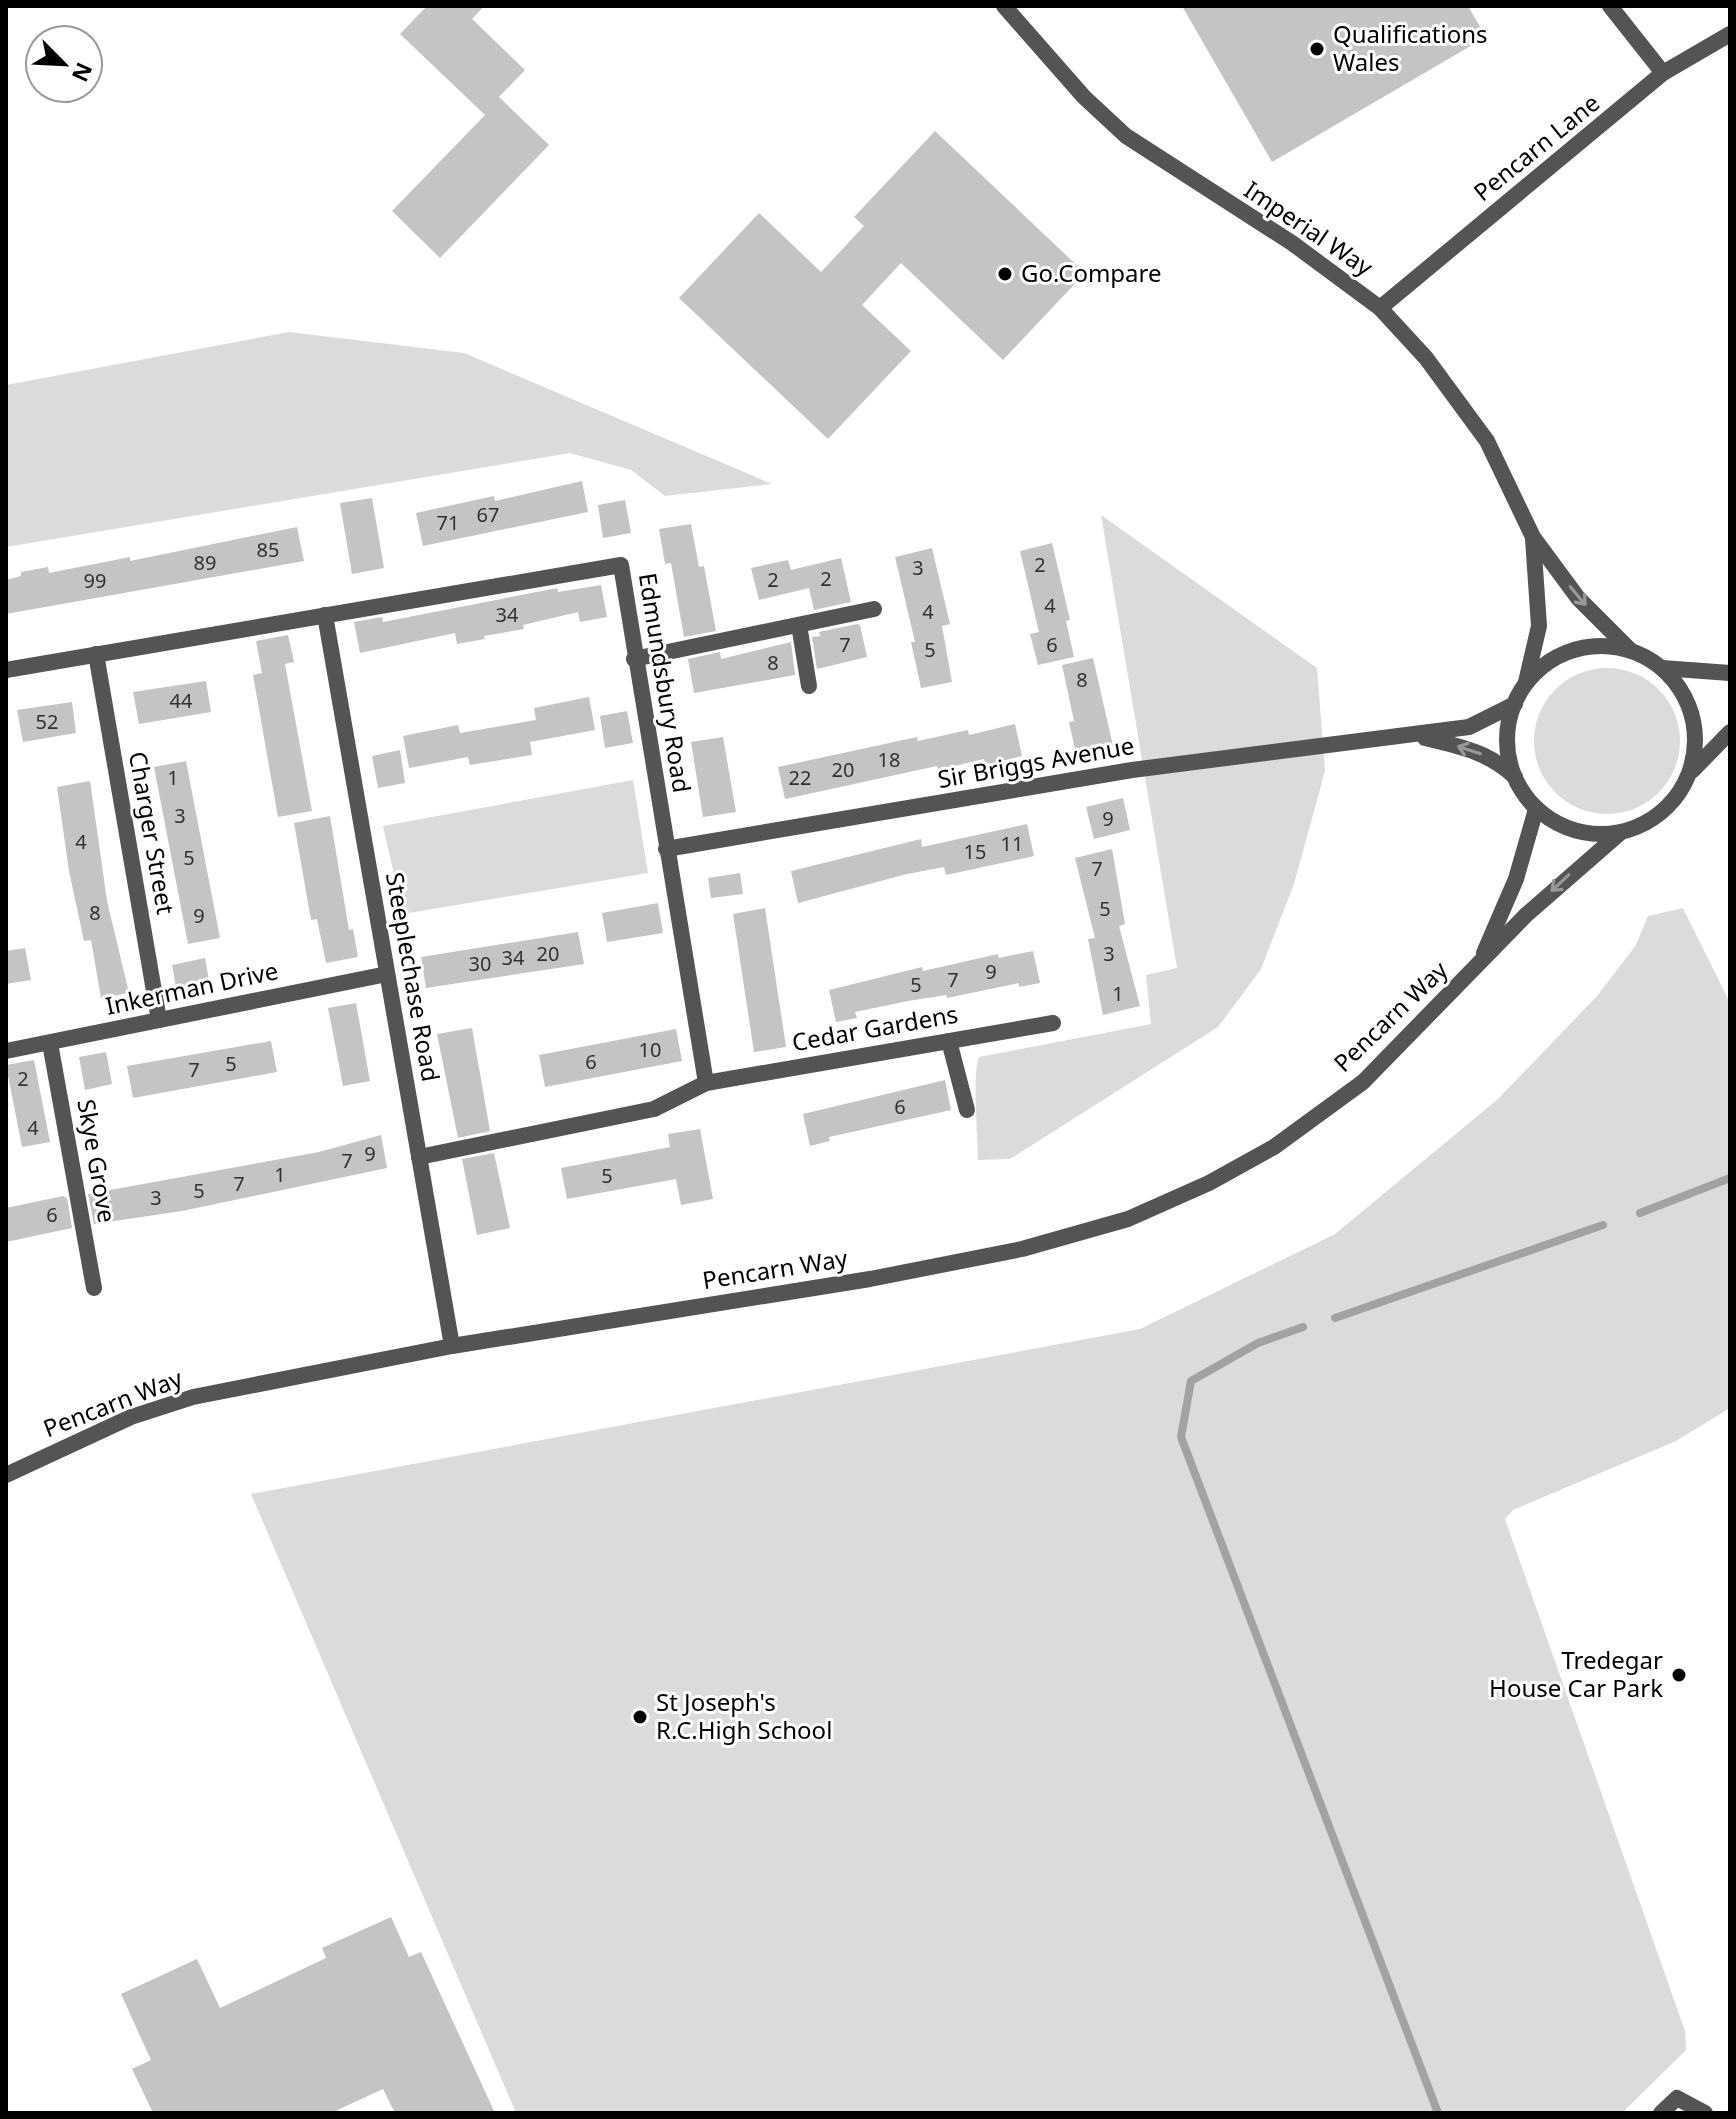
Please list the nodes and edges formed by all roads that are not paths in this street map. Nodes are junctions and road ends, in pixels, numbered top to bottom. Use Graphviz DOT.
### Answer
graph roads {
  1 [pos="1004,6"];
  2 [pos="1610,6"];
  3 [pos="1730,34"];
  4 [pos="1663,73"];
  5 [pos="1380,308"];
  6 [pos="1533,537"];
  7 [pos="874,609"];
  8 [pos="325,615"];
  9 [pos="799,625"];
  10 [pos="1630,650"];
  11 [pos="96,654"];
  12 [pos="634,659"];
  13 [pos="1662,668"];
  14 [pos="6,670"];
  15 [pos="1730,673"];
  16 [pos="1526,684"];
  17 [pos="809,686"];
  18 [pos="1515,704"];
  19 [pos="1730,732"];
  20 [pos="1416,736"];
  21 [pos="1689,774"];
  22 [pos="1515,777"];
  23 [pos="1536,809"];
  24 [pos="1620,833"];
  25 [pos="666,849"];
  26 [pos="1480,962"];
  27 [pos="387,974"];
  28 [pos="159,1020"];
  29 [pos="1053,1023"];
  30 [pos="949,1041"];
  31 [pos="50,1043"];
  32 [pos="6,1051"];
  33 [pos="706,1083"];
  34 [pos="967,1110"];
  35 [pos="419,1157"];
  36 [pos="94,1288"];
  37 [pos="452,1346"];
  38 [pos="6,1475"];
  39 [pos="1661,2113"];
  40 [pos="1705,2113"];
  1 -- 5 [label="street, Imperial Way"];
  2 -- 4 [label="street"];
  3 -- 4 [label="street, Pencarn Lane"];
  4 -- 5 [label="street, Pencarn Lane"];
  5 -- 6 [label="street, Imperial Way"];
  6 -- 10 [label="street, Imperial Way, one-way"];
  6 -- 16 [label="street, Imperial Way"];
  7 -- 9 [label="street"];
  8 -- 11 [label="street, Edmundsbury Road"];
  8 -- 12 [label="street, Edmundsbury Road"];
  8 -- 27 [label="street, Steeplechase Road"];
  9 -- 12 [label="street"];
  9 -- 17 [label="street"];
  10 -- 13 [label="street"];
  10 -- 16 [label="street"];
  11 -- 14 [label="street, Edmundsbury Road"];
  11 -- 28 [label="street, Charger Street"];
  12 -- 25 [label="street, Edmundsbury Road"];
  13 -- 15 [label="street"];
  13 -- 21 [label="street"];
  16 -- 18 [label="street"];
  18 -- 20 [label="street, Sir Briggs Avenue"];
  18 -- 22 [label="street"];
  19 -- 21 [label="street"];
  22 -- 20 [label="street, Sir Briggs Avenue, one-way"];
  20 -- 25 [label="street, Sir Briggs Avenue"];
  21 -- 24 [label="street"];
  22 -- 23 [label="street"];
  23 -- 24 [label="street"];
  23 -- 26 [label="street, Pencarn Way"];
  24 -- 26 [label="street, Pencarn Way, one-way"];
  25 -- 33 [label="street, Edmundsbury Road"];
  26 -- 37 [label="street, Pencarn Way"];
  27 -- 28 [label="street, Inkerman Drive"];
  27 -- 35 [label="street, Steeplechase Road"];
  28 -- 31 [label="street, Inkerman Drive"];
  29 -- 30 [label="street, Cedar Gardens"];
  30 -- 33 [label="street, Cedar Gardens"];
  30 -- 34 [label="street"];
  31 -- 32 [label="street, Inkerman Drive"];
  31 -- 36 [label="street, Skye Grove"];
  33 -- 35 [label="street"];
  35 -- 37 [label="street, Steeplechase Road"];
  37 -- 38 [label="street, Pencarn Way"];
  39 -- 40 [label="street"];
}
